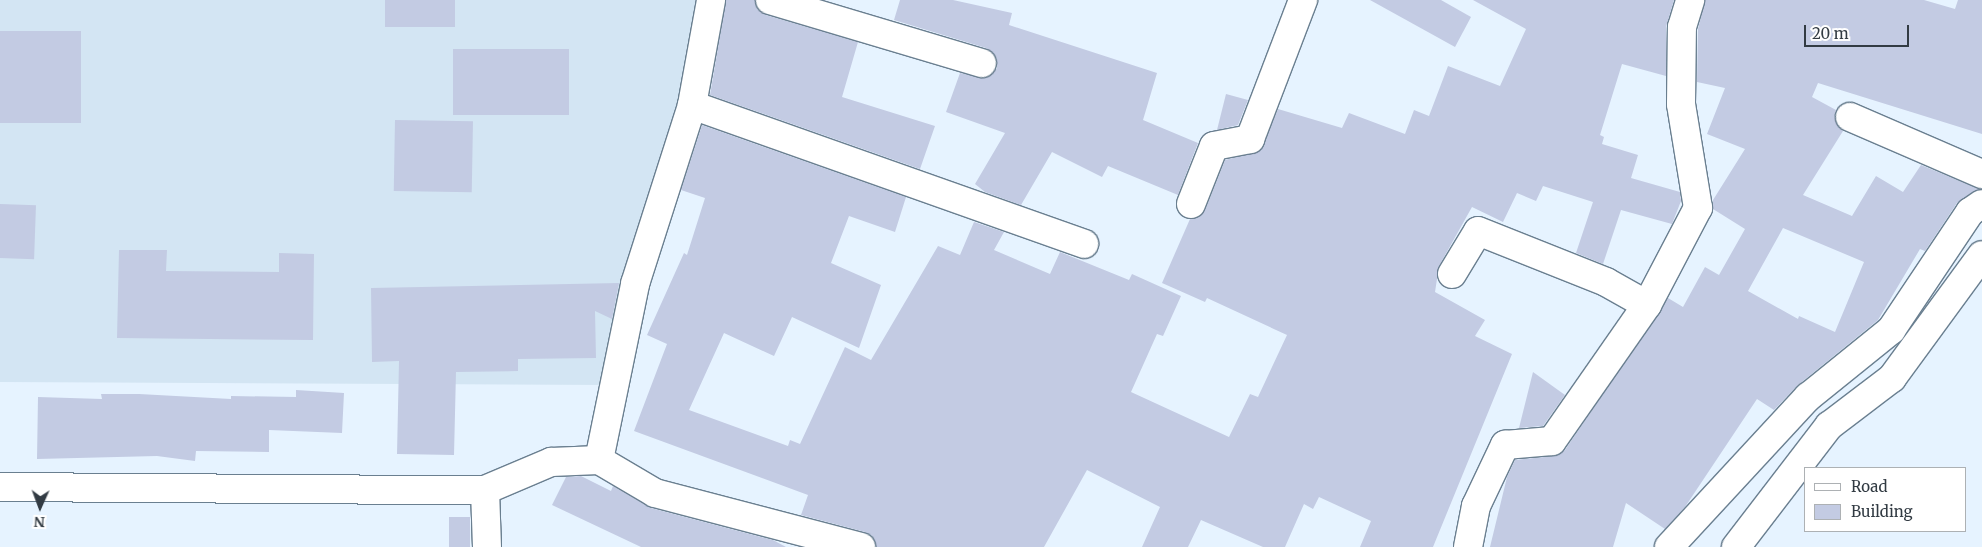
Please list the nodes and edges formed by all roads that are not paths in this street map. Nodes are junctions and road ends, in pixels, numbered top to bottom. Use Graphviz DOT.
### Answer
graph roads {
  1 [pos="711,0"];
  2 [pos="770,0"];
  3 [pos="1303,0"];
  4 [pos="1690,0"];
  5 [pos="982,63"];
  6 [pos="692,105"];
  7 [pos="1850,117"];
  8 [pos="1982,174"];
  9 [pos="1191,204"];
  10 [pos="1982,204"];
  11 [pos="1084,244"];
  12 [pos="1982,256"];
  13 [pos="1452,274"];
  14 [pos="1647,305"];
  15 [pos="599,460"];
  16 [pos="0,487"];
  17 [pos="485,490"];
  18 [pos="487,547"];
  19 [pos="862,547"];
  20 [pos="1468,547"];
  21 [pos="1669,547"];
  22 [pos="1736,547"];
  1 -- 6 [label="street"];
  2 -- 5 [label="street"];
  3 -- 9 [label="street"];
  4 -- 14 [label="street"];
  6 -- 11 [label="street"];
  6 -- 15 [label="street"];
  7 -- 8 [label="street"];
  10 -- 21 [label="street"];
  12 -- 22 [label="street"];
  13 -- 14 [label="street"];
  14 -- 20 [label="street"];
  15 -- 17 [label="street"];
  15 -- 19 [label="street"];
  16 -- 17 [label="street"];
  17 -- 18 [label="street"];
}
